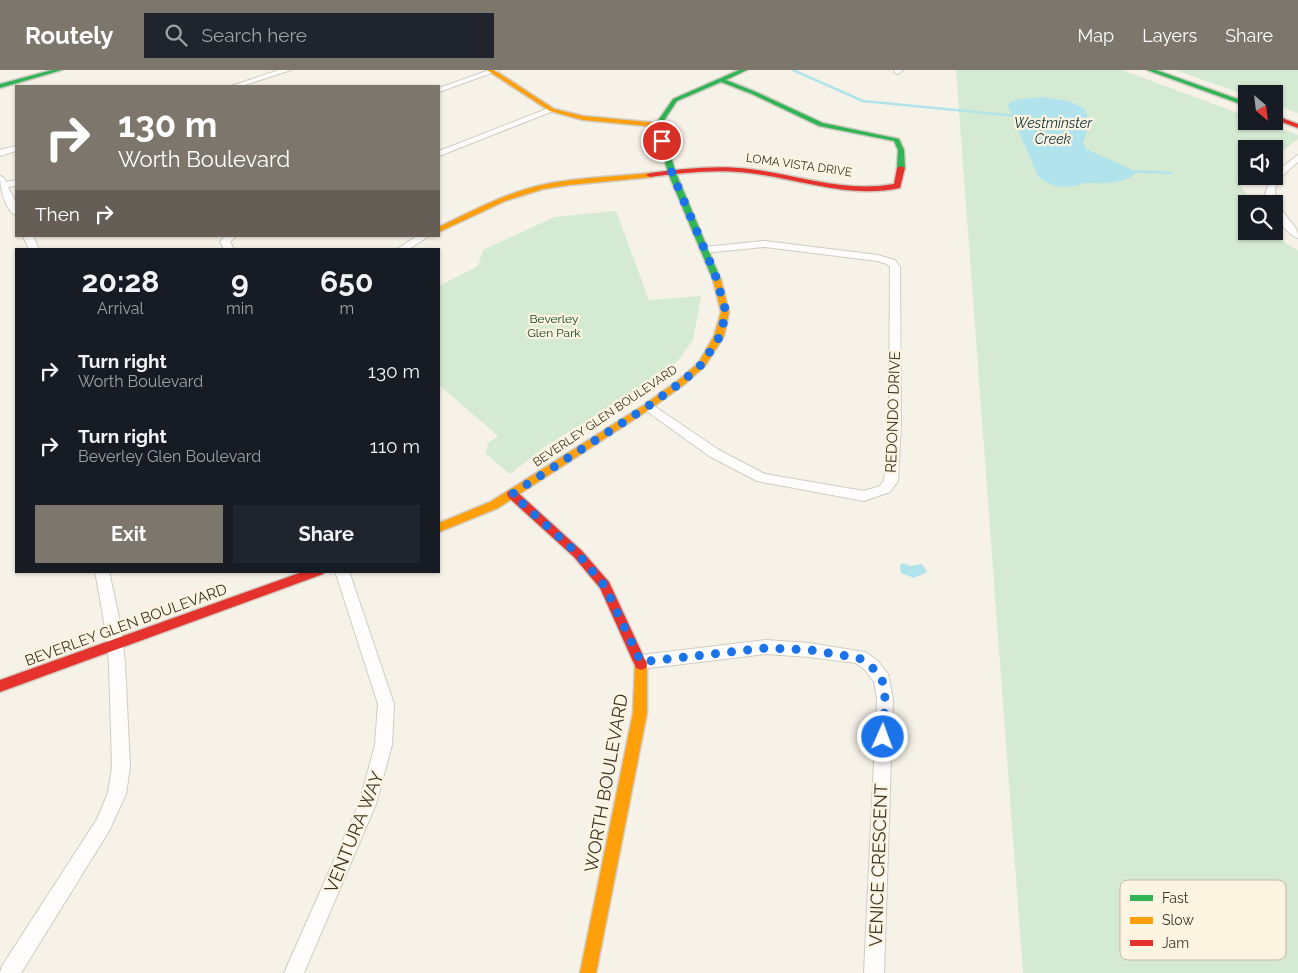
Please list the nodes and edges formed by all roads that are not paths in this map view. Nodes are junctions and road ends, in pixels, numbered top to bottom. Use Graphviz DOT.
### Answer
graph roads {
  1 [pos="23,70"];
  2 [pos="59,70"];
  3 [pos="287,70"];
  4 [pos="492,70"];
  5 [pos="744,70"];
  6 [pos="1150,70"];
  7 [pos="0,76"];
  8 [pos="720,80"];
  9 [pos="237,85"];
  10 [pos="0,86"];
  11 [pos="440,90"];
  12 [pos="1238,101"];
  13 [pos="552,110"];
  14 [pos="1283,115"];
  15 [pos="1298,119"];
  16 [pos="1283,120"];
  17 [pos="658,125"];
  18 [pos="1298,126"];
  19 [pos="15,148"];
  20 [pos="0,153"];
  21 [pos="440,154"];
  22 [pos="1298,158"];
  23 [pos="672,173"];
  24 [pos="2,182"];
  25 [pos="15,183"];
  26 [pos="1270,195"];
  27 [pos="15,210"];
  28 [pos="1283,218"];
  29 [pos="440,230"];
  30 [pos="1298,235"];
  31 [pos="230,237"];
  32 [pos="422,237"];
  33 [pos="228,248"];
  34 [pos="404,248"];
  35 [pos="704,250"];
  36 [pos="647,407"];
  37 [pos="512,494"];
  38 [pos="440,528"];
  39 [pos="102,573"];
  40 [pos="312,573"];
  41 [pos="343,573"];
  42 [pos="114,645"];
  43 [pos="641,662"];
  44 [pos="0,686"];
  45 [pos="9,973"];
  46 [pos="294,973"];
  47 [pos="588,973"];
  48 [pos="874,973"];
  1 -- 7 [label="street"];
  2 -- 10 [label="street"];
  3 -- 9 [label="street"];
  4 -- 11 [label="street"];
  4 -- 13 [label="street"];
  5 -- 8 [label="street"];
  6 -- 12 [label="street"];
  8 -- 17 [label="street"];
  8 -- 23 [label="street, LOMA VISTA DRIVE"];
  13 -- 17 [label="street"];
  13 -- 21 [label="street"];
  14 -- 15 [label="street"];
  16 -- 18 [label="street"];
  17 -- 23 [label="street, BEVERLEY GLEN BOULEVARD"];
  19 -- 20 [label="street"];
  22 -- 26 [label="street"];
  23 -- 29 [label="street"];
  23 -- 35 [label="street, BEVERLEY GLEN BOULEVARD"];
  24 -- 25 [label="street"];
  24 -- 27 [label="street"];
  28 -- 30 [label="street"];
  31 -- 33 [label="street"];
  32 -- 34 [label="street"];
  35 -- 36 [label="street, BEVERLEY GLEN BOULEVARD"];
  35 -- 36 [label="street, REDONDO DRIVE"];
  36 -- 37 [label="street, BEVERLEY GLEN BOULEVARD"];
  37 -- 38 [label="street, BEVERLEY GLEN BOULEVARD"];
  37 -- 43 [label="street, WORTH BOULEVARD"];
  39 -- 42 [label="street"];
  40 -- 42 [label="street, BEVERLEY GLEN BOULEVARD"];
  41 -- 46 [label="street, VENTURA WAY"];
  42 -- 44 [label="street, BEVERLEY GLEN BOULEVARD"];
  42 -- 45 [label="street"];
  43 -- 47 [label="street, WORTH BOULEVARD"];
  43 -- 48 [label="street, VENICE CRESCENT"];
}
